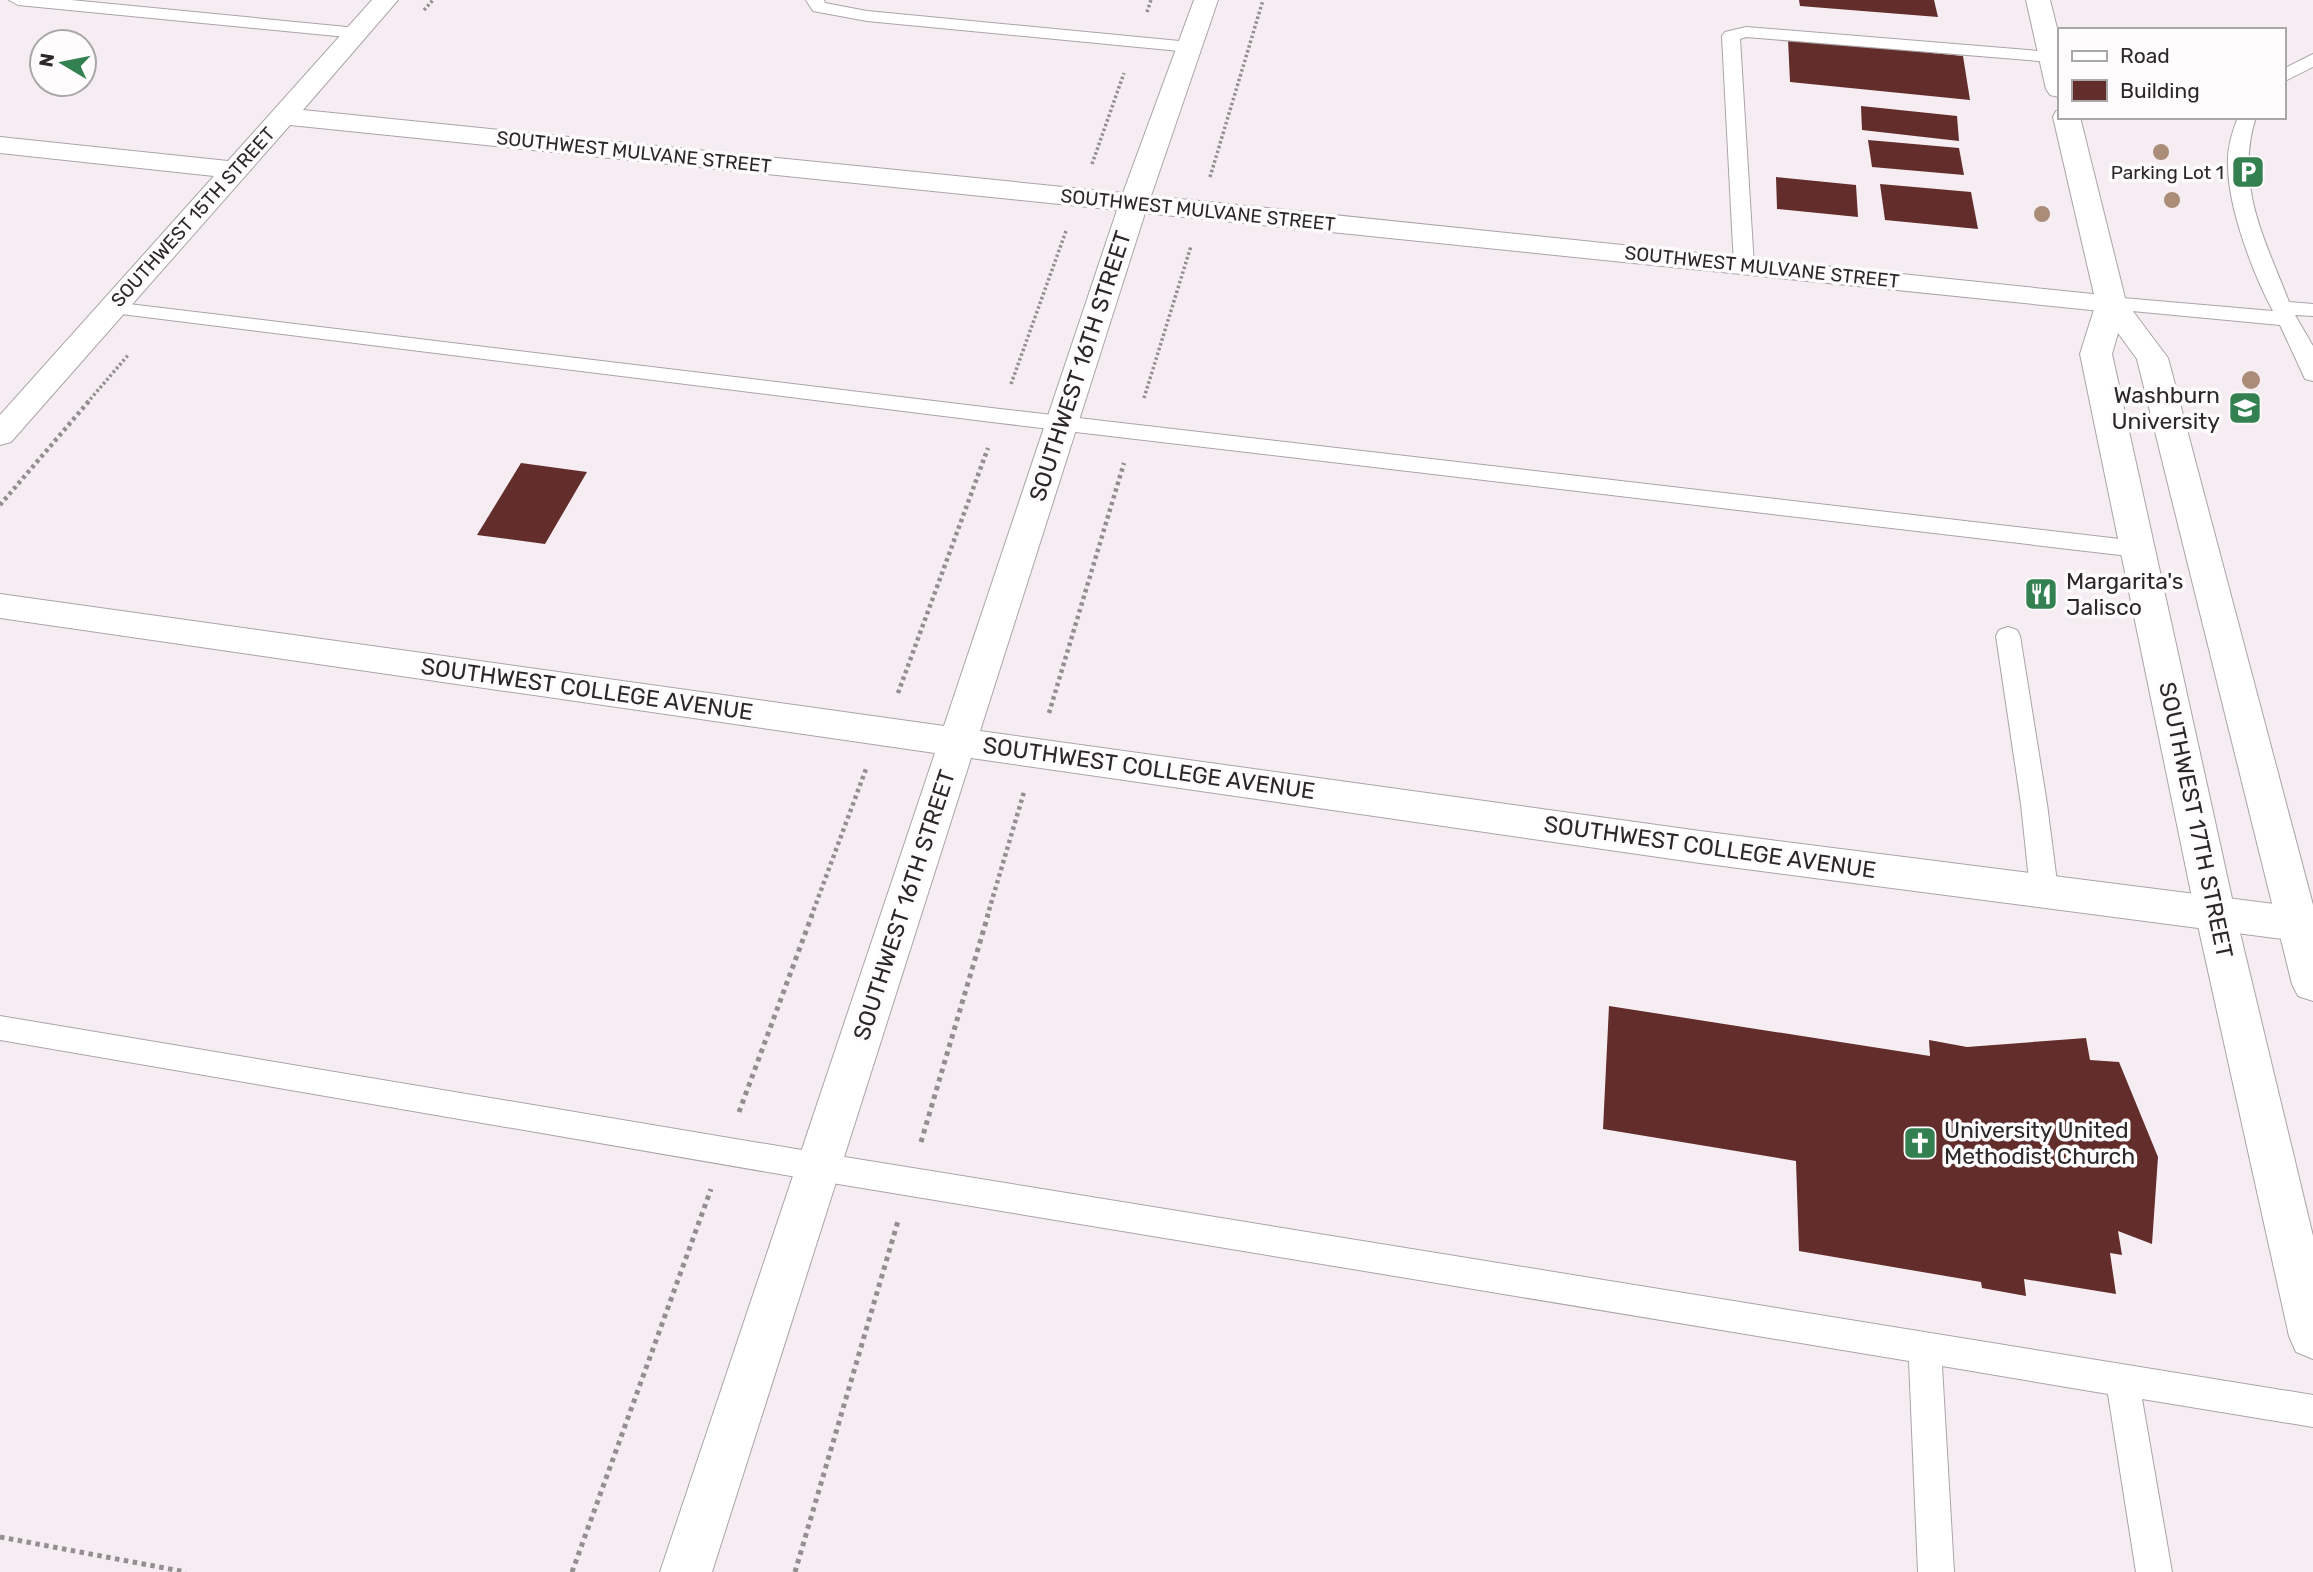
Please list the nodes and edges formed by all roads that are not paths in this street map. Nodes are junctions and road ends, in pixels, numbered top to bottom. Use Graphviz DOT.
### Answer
graph roads {
  1 [pos="18,0"];
  2 [pos="386,0"];
  3 [pos="815,0"];
  4 [pos="1206,0"];
  5 [pos="2038,0"];
  6 [pos="357,33"];
  7 [pos="1190,47"];
  8 [pos="2052,57"];
  9 [pos="2313,59"];
  10 [pos="2285,76"];
  11 [pos="2058,84"];
  12 [pos="285,116"];
  13 [pos="2066,119"];
  14 [pos="2246,119"];
  15 [pos="0,145"];
  16 [pos="236,170"];
  17 [pos="1135,203"];
  18 [pos="1744,266"];
  19 [pos="2111,303"];
  20 [pos="111,308"];
  21 [pos="2313,310"];
  22 [pos="2285,313"];
  23 [pos="2313,374"];
  24 [pos="1062,423"];
  25 [pos="0,435"];
  26 [pos="2137,549"];
  27 [pos="0,606"];
  28 [pos="2008,636"];
  29 [pos="957,740"];
  30 [pos="2044,890"];
  31 [pos="2215,912"];
  32 [pos="2305,925"];
  33 [pos="2313,984"];
  34 [pos="0,1028"];
  35 [pos="820,1167"];
  36 [pos="2313,1336"];
  37 [pos="1925,1347"];
  38 [pos="2122,1379"];
  39 [pos="2313,1411"];
  40 [pos="686,1572"];
  41 [pos="1936,1572"];
  42 [pos="2154,1572"];
  1 -- 6 [label="lane"];
  2 -- 6 [label="street, SOUTHWEST 15TH STREET"];
  3 -- 7 [label="lane"];
  4 -- 7 [label="street, SOUTHWEST 16TH STREET"];
  5 -- 8 [label="street"];
  6 -- 12 [label="street, SOUTHWEST 15TH STREET"];
  7 -- 17 [label="street, SOUTHWEST 16TH STREET"];
  8 -- 11 [label="street"];
  8 -- 18 [label="lane"];
  9 -- 10 [label="lane"];
  12 -- 16 [label="street, SOUTHWEST 15TH STREET"];
  12 -- 17 [label="street, SOUTHWEST MULVANE STREET"];
  13 -- 19 [label="street, SOUTHWEST 17TH STREET"];
  14 -- 22 [label="lane"];
  15 -- 16 [label="street"];
  16 -- 20 [label="street, SOUTHWEST 15TH STREET"];
  17 -- 18 [label="street, SOUTHWEST MULVANE STREET"];
  17 -- 24 [label="street, SOUTHWEST 16TH STREET"];
  18 -- 19 [label="street, SOUTHWEST MULVANE STREET"];
  19 -- 22 [label="lane"];
  19 -- 26 [label="street, SOUTHWEST 17TH STREET"];
  19 -- 32 [label="street, SOUTHWEST 17TH STREET"];
  20 -- 24 [label="lane"];
  20 -- 25 [label="street, SOUTHWEST 15TH STREET"];
  21 -- 22 [label="lane"];
  22 -- 23 [label="lane"];
  24 -- 26 [label="lane"];
  24 -- 29 [label="street, SOUTHWEST 16TH STREET"];
  26 -- 31 [label="street, SOUTHWEST 17TH STREET"];
  27 -- 29 [label="street, SOUTHWEST COLLEGE AVENUE"];
  28 -- 30 [label="lane"];
  29 -- 30 [label="street, SOUTHWEST COLLEGE AVENUE"];
  29 -- 35 [label="street, SOUTHWEST 16TH STREET"];
  30 -- 31 [label="street, SOUTHWEST COLLEGE AVENUE"];
  31 -- 32 [label="street, SOUTHWEST COLLEGE AVENUE"];
  31 -- 36 [label="street, SOUTHWEST 17TH STREET"];
  32 -- 33 [label="street, SOUTHWEST 17TH STREET"];
  34 -- 35 [label="lane"];
  35 -- 37 [label="lane"];
  35 -- 40 [label="street, SOUTHWEST 16TH STREET"];
  37 -- 38 [label="lane"];
  37 -- 41 [label="lane"];
  38 -- 39 [label="lane"];
  38 -- 42 [label="lane"];
}
